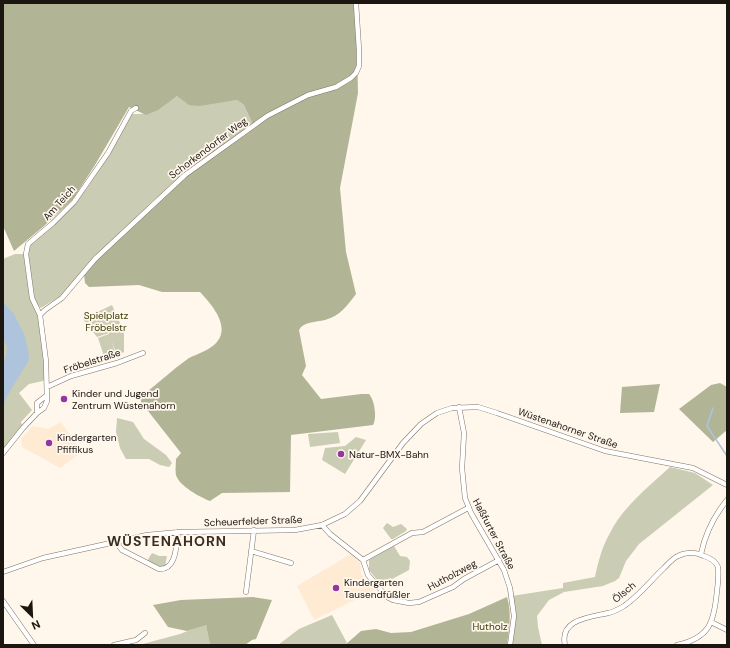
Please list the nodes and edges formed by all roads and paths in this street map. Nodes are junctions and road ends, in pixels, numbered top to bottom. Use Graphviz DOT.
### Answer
graph roads {
  1 [pos="356,3"];
  2 [pos="136,108"];
  3 [pos="40,315"];
  4 [pos="143,353"];
  5 [pos="47,387"];
  6 [pos="46,396"];
  7 [pos="460,407"];
  8 [pos="448,409"];
  9 [pos="37,412"];
  10 [pos="3,453"];
  11 [pos="727,485"];
  12 [pos="727,500"];
  13 [pos="468,508"];
  14 [pos="322,525"];
  15 [pos="254,530"];
  16 [pos="178,532"];
  17 [pos="115,541"];
  18 [pos="251,552"];
  19 [pos="701,554"];
  20 [pos="363,560"];
  21 [pos="499,560"];
  22 [pos="291,563"];
  23 [pos="3,572"];
  24 [pos="246,592"];
  25 [pos="3,601"];
  26 [pos="712,622"];
  27 [pos="727,630"];
  28 [pos="145,633"];
  29 [pos="34,645"];
  30 [pos="114,645"];
  31 [pos="510,645"];
  32 [pos="565,645"];
  33 [pos="677,645"];
  1 -- 3 [label="street, Schorkendorfer Weg"];
  2 -- 3 [label="street, Am Teich"];
  3 -- 5 [label="street"];
  4 -- 5 [label="street, Fröbelstraße"];
  5 -- 6 [label="street"];
  6 -- 9 [label="street"];
  6 -- 9 [label="street"];
  7 -- 8 [label="street, Wüstenahorner Straße"];
  7 -- 11 [label="street, Wüstenahorner Straße"];
  7 -- 13 [label="street, Haßfurter Straße"];
  8 -- 14 [label="street, Scheuerfelder Straße"];
  9 -- 10 [label="street"];
  12 -- 19 [label="street"];
  13 -- 20 [label="street"];
  13 -- 21 [label="street, Haßfurter Straße"];
  14 -- 15 [label="street, Scheuerfelder Straße"];
  14 -- 20 [label="street, Hutholzweg"];
  15 -- 16 [label="street, Scheuerfelder Straße"];
  15 -- 18 [label="street"];
  16 -- 17 [label="street, Scheuerfelder Straße"];
  16 -- 17 [label="street"];
  17 -- 23 [label="street, Scheuerfelder Straße"];
  18 -- 22 [label="street"];
  18 -- 24 [label="street"];
  19 -- 26 [label="street"];
  19 -- 32 [label="street, Ölsch"];
  20 -- 21 [label="street, Hutholzweg"];
  21 -- 31 [label="street, Haßfurter Straße"];
  25 -- 29 [label="street"];
  26 -- 27 [label="street"];
  26 -- 33 [label="street"];
  28 -- 30 [label="street"];
}
